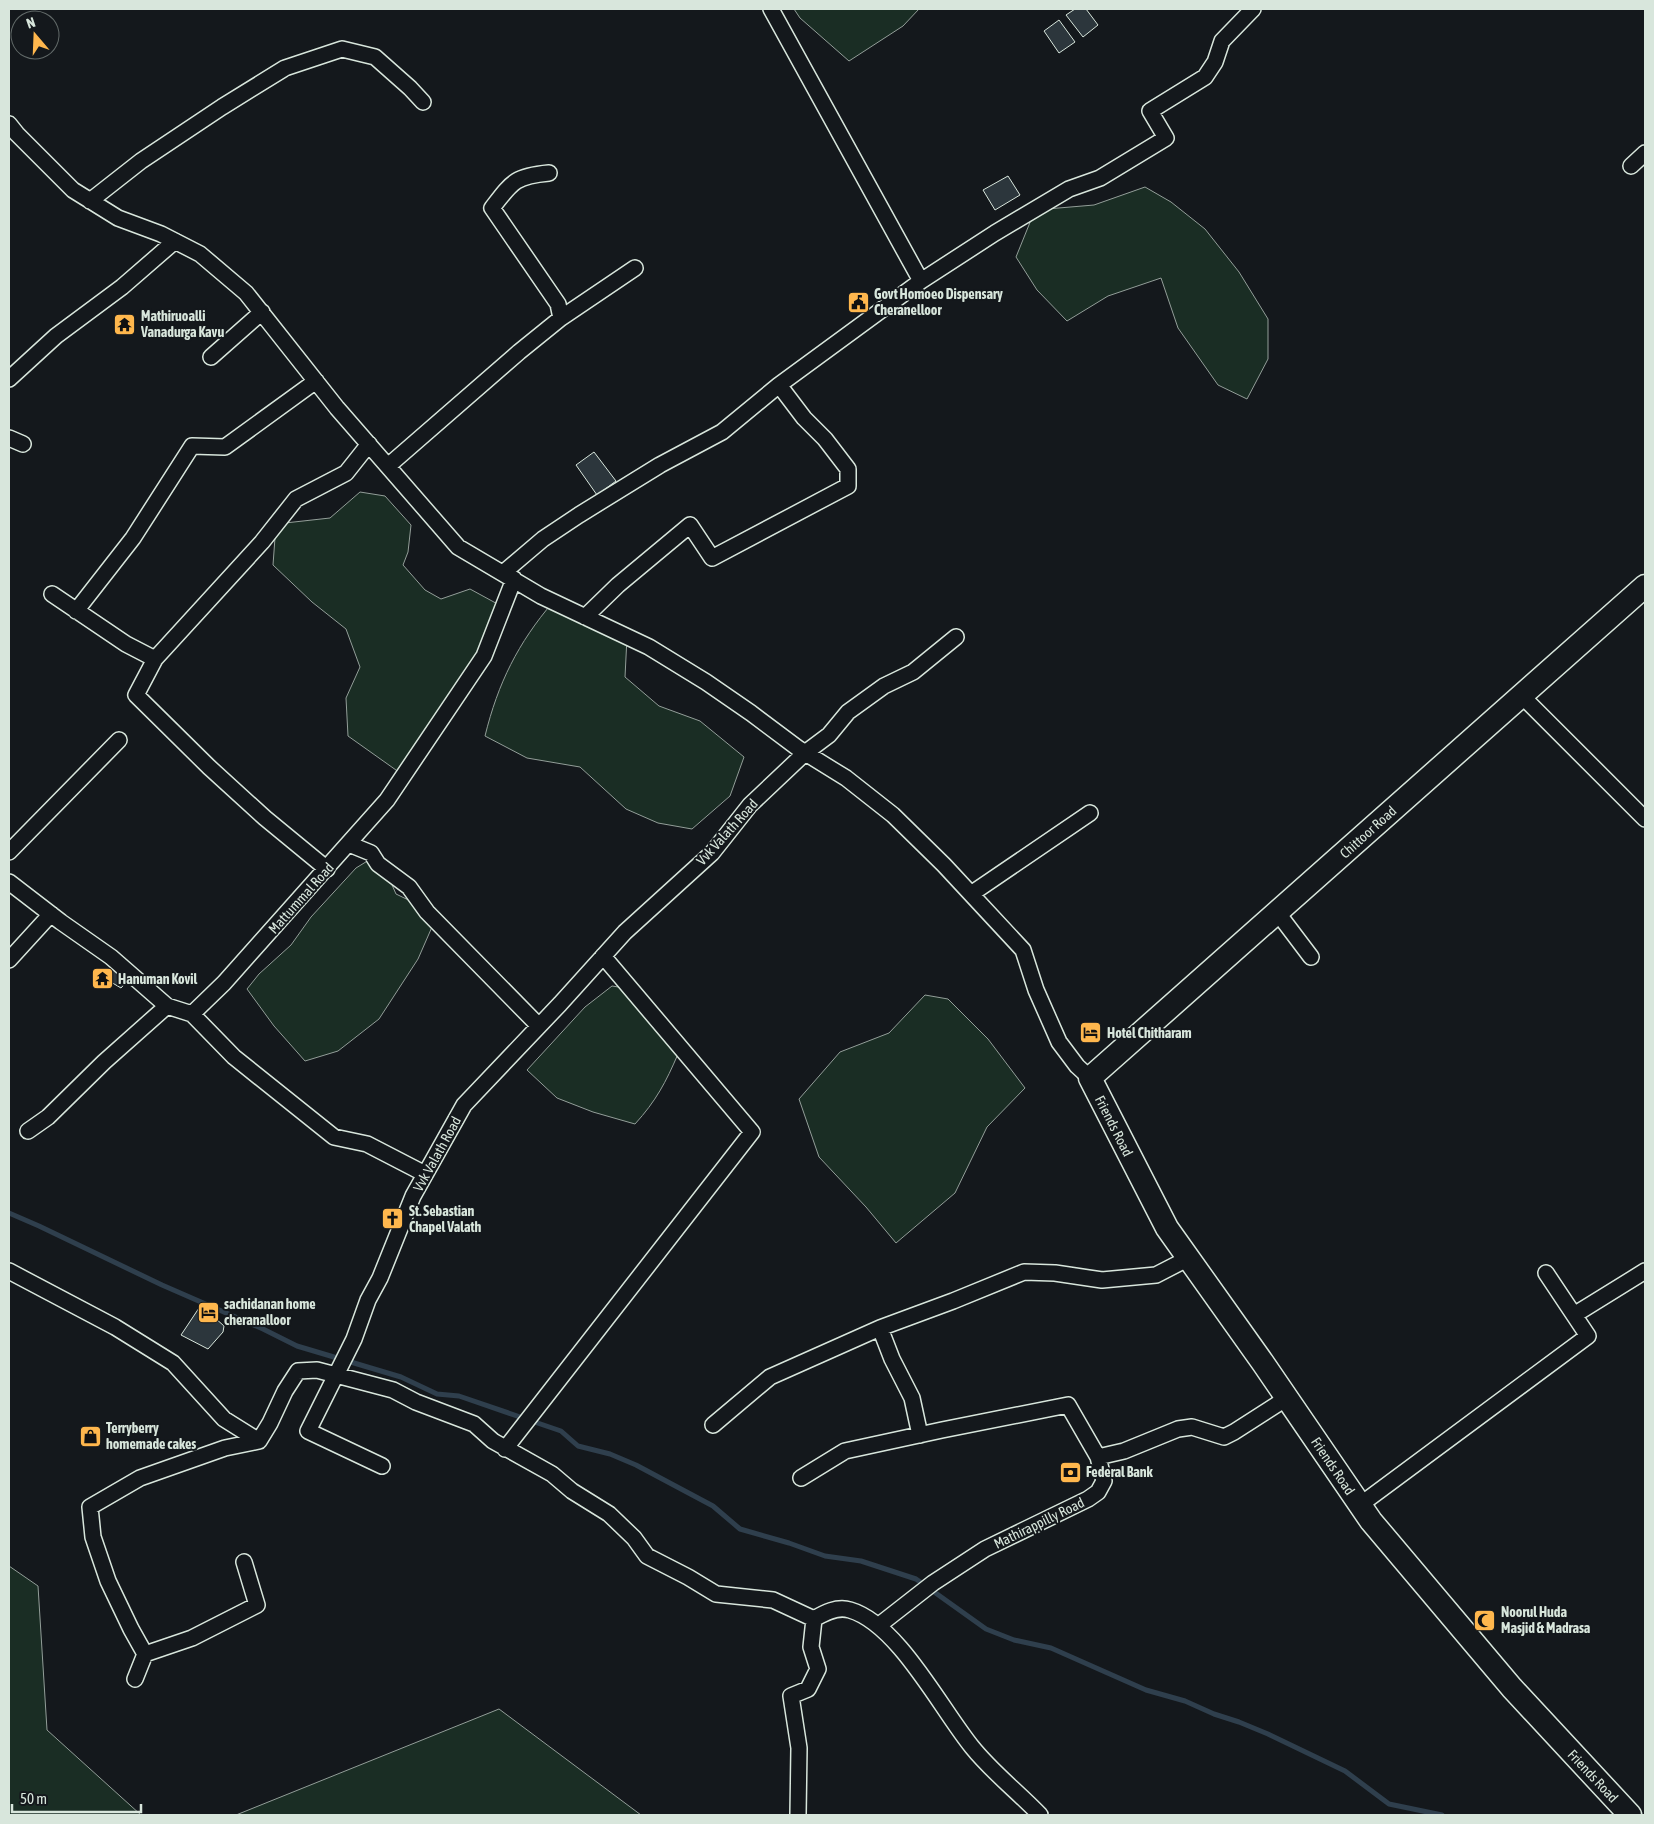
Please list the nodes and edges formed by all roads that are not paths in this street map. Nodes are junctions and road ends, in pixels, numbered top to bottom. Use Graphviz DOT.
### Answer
graph roads {
  1 [pos="771,9"];
  2 [pos="1253,9"];
  3 [pos="423,102"];
  4 [pos="9,124"];
  5 [pos="1645,153"];
  6 [pos="1631,166"];
  7 [pos="549,174"];
  8 [pos="90,201"];
  9 [pos="175,241"];
  10 [pos="635,268"];
  11 [pos="921,281"];
  12 [pos="262,312"];
  13 [pos="561,318"];
  14 [pos="211,357"];
  15 [pos="9,379"];
  16 [pos="316,381"];
  17 [pos="779,385"];
  18 [pos="369,444"];
  19 [pos="388,466"];
  20 [pos="508,576"];
  21 [pos="1645,586"];
  22 [pos="52,594"];
  23 [pos="76,611"];
  24 [pos="585,617"];
  25 [pos="956,637"];
  26 [pos="155,659"];
  27 [pos="1522,696"];
  28 [pos="119,740"];
  29 [pos="805,753"];
  30 [pos="1090,813"];
  31 [pos="1645,819"];
  32 [pos="349,844"];
  33 [pos="9,852"];
  34 [pos="327,869"];
  35 [pos="9,882"];
  36 [pos="970,894"];
  37 [pos="1277,912"];
  38 [pos="51,914"];
  39 [pos="603,956"];
  40 [pos="1311,957"];
  41 [pos="9,960"];
  42 [pos="167,1006"];
  43 [pos="192,1014"];
  44 [pos="539,1026"];
  45 [pos="1090,1078"];
  46 [pos="28,1131"];
  47 [pos="426,1174"];
  48 [pos="1189,1258"];
  49 [pos="9,1271"];
  50 [pos="1645,1271"];
  51 [pos="1546,1273"];
  52 [pos="1574,1315"];
  53 [pos="880,1328"];
  54 [pos="336,1374"];
  55 [pos="1287,1398"];
  56 [pos="713,1426"];
  57 [pos="920,1434"];
  58 [pos="259,1441"];
  59 [pos="505,1449"];
  60 [pos="1098,1457"];
  61 [pos="382,1466"];
  62 [pos="801,1478"];
  63 [pos="1360,1505"];
  64 [pos="244,1562"];
  65 [pos="814,1619"];
  66 [pos="878,1626"];
  67 [pos="145,1654"];
  68 [pos="135,1679"];
  69 [pos="798,1815"];
  70 [pos="1040,1815"];
  71 [pos="1630,1815"];
  1 -- 11 [label="street"];
  2 -- 11 [label="street"];
  3 -- 8 [label="street"];
  4 -- 8 [label="street"];
  5 -- 6 [label="street"];
  7 -- 13 [label="street"];
  8 -- 9 [label="street"];
  9 -- 12 [label="street"];
  9 -- 15 [label="street"];
  10 -- 13 [label="street"];
  11 -- 17 [label="street"];
  12 -- 14 [label="street"];
  12 -- 16 [label="street"];
  13 -- 19 [label="street"];
  16 -- 18 [label="street"];
  16 -- 23 [label="street"];
  17 -- 20 [label="street"];
  17 -- 24 [label="street"];
  18 -- 19 [label="street"];
  18 -- 26 [label="street"];
  19 -- 20 [label="street"];
  20 -- 24 [label="street"];
  20 -- 32 [label="street, Mattummal Road"];
  21 -- 27 [label="main road, Chittoor Road"];
  22 -- 23 [label="street"];
  23 -- 26 [label="street"];
  24 -- 29 [label="street"];
  25 -- 29 [label="street, Vvk Valath Road"];
  26 -- 34 [label="street"];
  27 -- 31 [label="street"];
  27 -- 37 [label="main road, Chittoor Road"];
  28 -- 33 [label="street"];
  29 -- 36 [label="street"];
  29 -- 39 [label="street, Vvk Valath Road"];
  30 -- 36 [label="street"];
  32 -- 34 [label="street, Mattummal Road"];
  32 -- 44 [label="street"];
  34 -- 43 [label="street, Mattummal Road"];
  35 -- 38 [label="street"];
  36 -- 45 [label="street"];
  37 -- 40 [label="street"];
  37 -- 45 [label="main road, Chittoor Road"];
  38 -- 41 [label="street"];
  38 -- 42 [label="street"];
  39 -- 44 [label="street, Vvk Valath Road"];
  39 -- 59 [label="street"];
  42 -- 43 [label="street"];
  42 -- 46 [label="street"];
  43 -- 47 [label="street"];
  44 -- 47 [label="street, Vvk Valath Road"];
  45 -- 48 [label="main road, Friends Road"];
  47 -- 54 [label="street, Vvk Valath Road"];
  48 -- 53 [label="street"];
  48 -- 55 [label="main road, Friends Road"];
  49 -- 58 [label="street"];
  50 -- 52 [label="street"];
  51 -- 52 [label="street"];
  52 -- 63 [label="street"];
  53 -- 56 [label="street"];
  53 -- 57 [label="street"];
  54 -- 58 [label="street"];
  54 -- 59 [label="street"];
  54 -- 61 [label="street, Vvk Valath Road"];
  55 -- 60 [label="street"];
  55 -- 63 [label="main road, Friends Road"];
  57 -- 60 [label="street, Mathirappilly Road"];
  57 -- 62 [label="street"];
  58 -- 67 [label="street"];
  59 -- 65 [label="street"];
  60 -- 66 [label="street, Mathirappilly Road"];
  63 -- 71 [label="main road, Friends Road"];
  64 -- 67 [label="street"];
  65 -- 66 [label="street"];
  65 -- 69 [label="street"];
  66 -- 70 [label="street"];
  67 -- 68 [label="street"];
}
